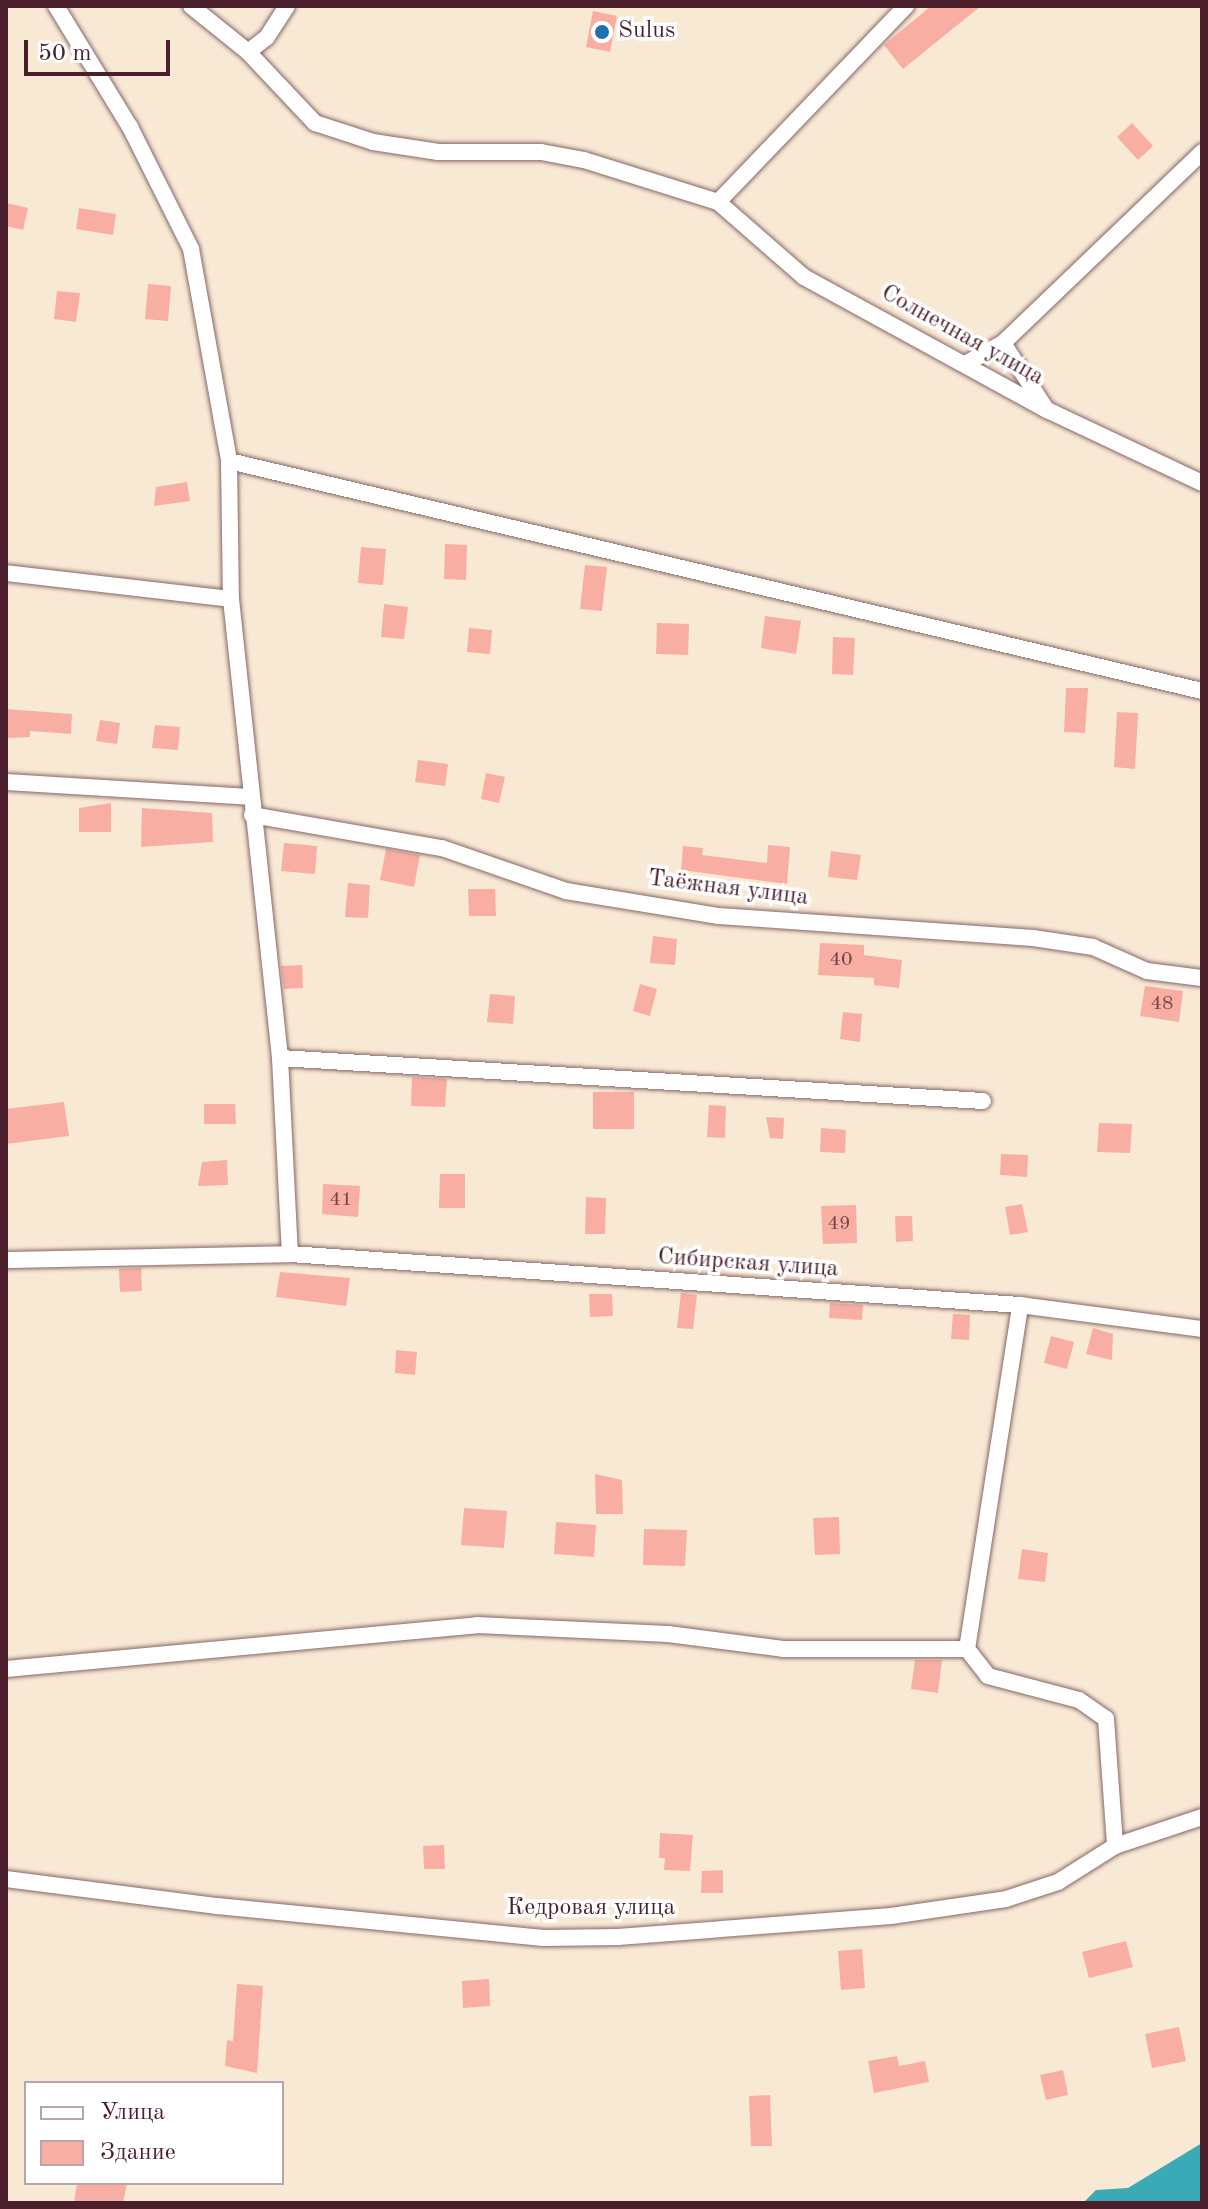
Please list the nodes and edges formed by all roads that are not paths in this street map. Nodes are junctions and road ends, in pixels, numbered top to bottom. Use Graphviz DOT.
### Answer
graph roads {
  1 [pos="56,6"];
  2 [pos="191,6"];
  3 [pos="287,6"];
  4 [pos="906,6"];
  5 [pos="248,52"];
  6 [pos="1202,152"];
  7 [pos="718,202"];
  8 [pos="1003,343"];
  9 [pos="965,364"];
  10 [pos="1047,410"];
  11 [pos="229,461"];
  12 [pos="1202,483"];
  13 [pos="6,573"];
  14 [pos="231,599"];
  15 [pos="1202,691"];
  16 [pos="6,782"];
  17 [pos="250,797"];
  18 [pos="252,815"];
  19 [pos="1202,978"];
  20 [pos="280,1058"];
  21 [pos="983,1101"];
  22 [pos="290,1254"];
  23 [pos="6,1260"];
  24 [pos="1020,1305"];
  25 [pos="1202,1329"];
  26 [pos="967,1649"];
  27 [pos="6,1669"];
  28 [pos="1202,1817"];
  29 [pos="1115,1846"];
  30 [pos="6,1879"];
  1 -- 11 [label="street"];
  2 -- 5 [label="street"];
  3 -- 5 [label="street"];
  4 -- 7 [label="street"];
  5 -- 7 [label="street"];
  6 -- 8 [label="street"];
  7 -- 9 [label="street, Солнечная улица"];
  8 -- 9 [label="street"];
  8 -- 10 [label="street"];
  9 -- 10 [label="street, Солнечная улица"];
  10 -- 12 [label="street, Солнечная улица"];
  11 -- 14 [label="street"];
  11 -- 15 [label="street"];
  13 -- 14 [label="street"];
  14 -- 17 [label="street"];
  16 -- 17 [label="street"];
  17 -- 18 [label="street"];
  18 -- 19 [label="street, Таёжная улица"];
  18 -- 20 [label="street"];
  20 -- 21 [label="street"];
  20 -- 22 [label="street"];
  22 -- 23 [label="street, Сибирская улица"];
  22 -- 24 [label="street, Сибирская улица"];
  24 -- 25 [label="street, Сибирская улица"];
  24 -- 26 [label="street"];
  26 -- 27 [label="street"];
  26 -- 29 [label="street"];
  28 -- 29 [label="street, Кедровая улица"];
  29 -- 30 [label="street, Кедровая улица"];
}
